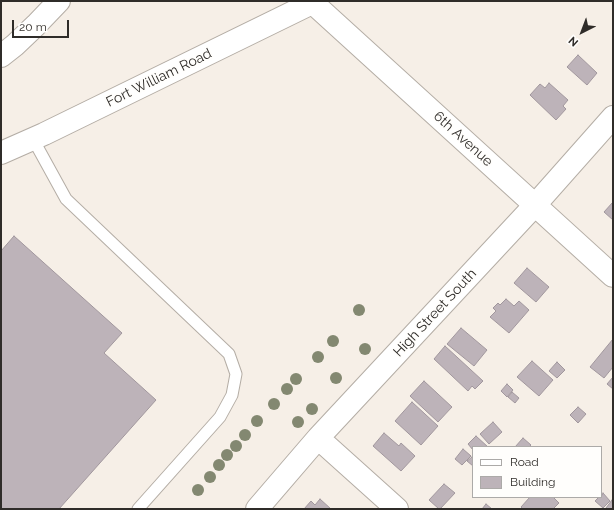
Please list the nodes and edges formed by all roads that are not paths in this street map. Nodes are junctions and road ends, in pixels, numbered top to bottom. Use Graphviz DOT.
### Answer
graph roads {
  1 [pos="59,1"];
  2 [pos="315,2"];
  3 [pos="1,56"];
  4 [pos="613,117"];
  5 [pos="33,139"];
  6 [pos="1,153"];
  7 [pos="535,205"];
  8 [pos="613,276"];
  9 [pos="318,438"];
  10 [pos="138,509"];
  11 [pos="257,509"];
  12 [pos="397,509"];
  1 -- 3 [label="street"];
  2 -- 5 [label="street, Fort William Road"];
  2 -- 7 [label="street, 6th Avenue"];
  4 -- 7 [label="street, High Street South"];
  5 -- 6 [label="street, Fort William Road"];
  5 -- 10 [label="lane"];
  7 -- 8 [label="street, 6th Avenue"];
  7 -- 9 [label="street, High Street South"];
  9 -- 11 [label="street, High Street South"];
  9 -- 12 [label="street"];
}
